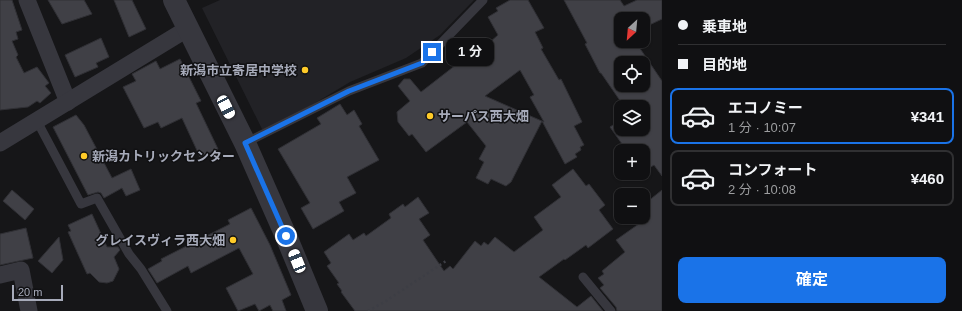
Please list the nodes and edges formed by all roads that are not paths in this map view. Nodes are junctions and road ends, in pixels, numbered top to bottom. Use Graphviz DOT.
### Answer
graph roads {
  1 [pos="27,0"];
  2 [pos="174,0"];
  3 [pos="483,0"];
  4 [pos="187,29"];
  5 [pos="68,102"];
  6 [pos="37,121"];
  7 [pos="0,143"];
  8 [pos="245,143"];
  9 [pos="0,275"];
  10 [pos="583,277"];
  11 [pos="29,311"];
  12 [pos="167,311"];
  13 [pos="317,311"];
  14 [pos="611,311"];
  1 -- 5 [label="street"];
  2 -- 4 [label="street"];
  3 -- 8 [label="lane"];
  4 -- 5 [label="street"];
  4 -- 8 [label="street"];
  5 -- 6 [label="street"];
  6 -- 7 [label="street"];
  6 -- 12 [label="lane"];
  8 -- 13 [label="street"];
  9 -- 11 [label="street"];
  10 -- 14 [label="lane"];
}
